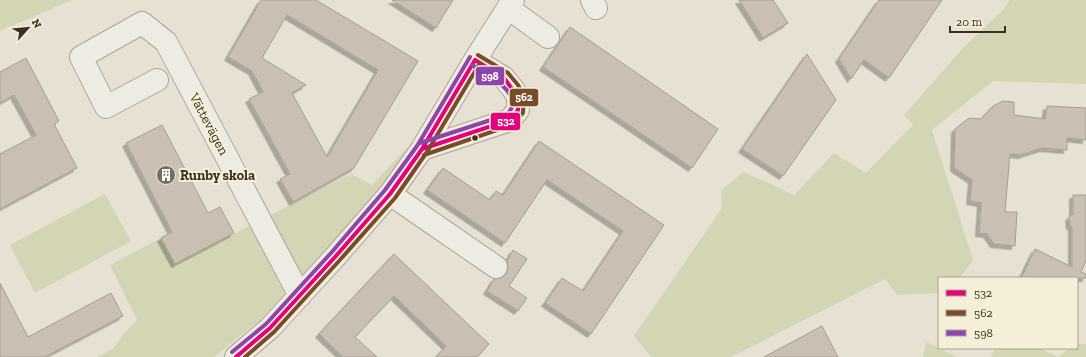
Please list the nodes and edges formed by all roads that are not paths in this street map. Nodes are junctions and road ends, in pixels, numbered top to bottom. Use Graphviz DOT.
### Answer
graph roads {
  1 [pos="510,4"];
  2 [pos="548,37"];
  3 [pos="475,60"];
  4 [pos="157,80"];
  5 [pos="422,149"];
  6 [pos="390,194"];
  7 [pos="496,267"];
  8 [pos="300,296"];
  9 [pos="236,357"];
  1 -- 2 [label="street"];
  1 -- 3 [label="street"];
  3 -- 5 [label="street"];
  3 -- 5 [label="street"];
  4 -- 8 [label="street, Vättevägen"];
  5 -- 6 [label="street"];
  6 -- 7 [label="street"];
  6 -- 8 [label="street"];
  8 -- 9 [label="street"];
}
